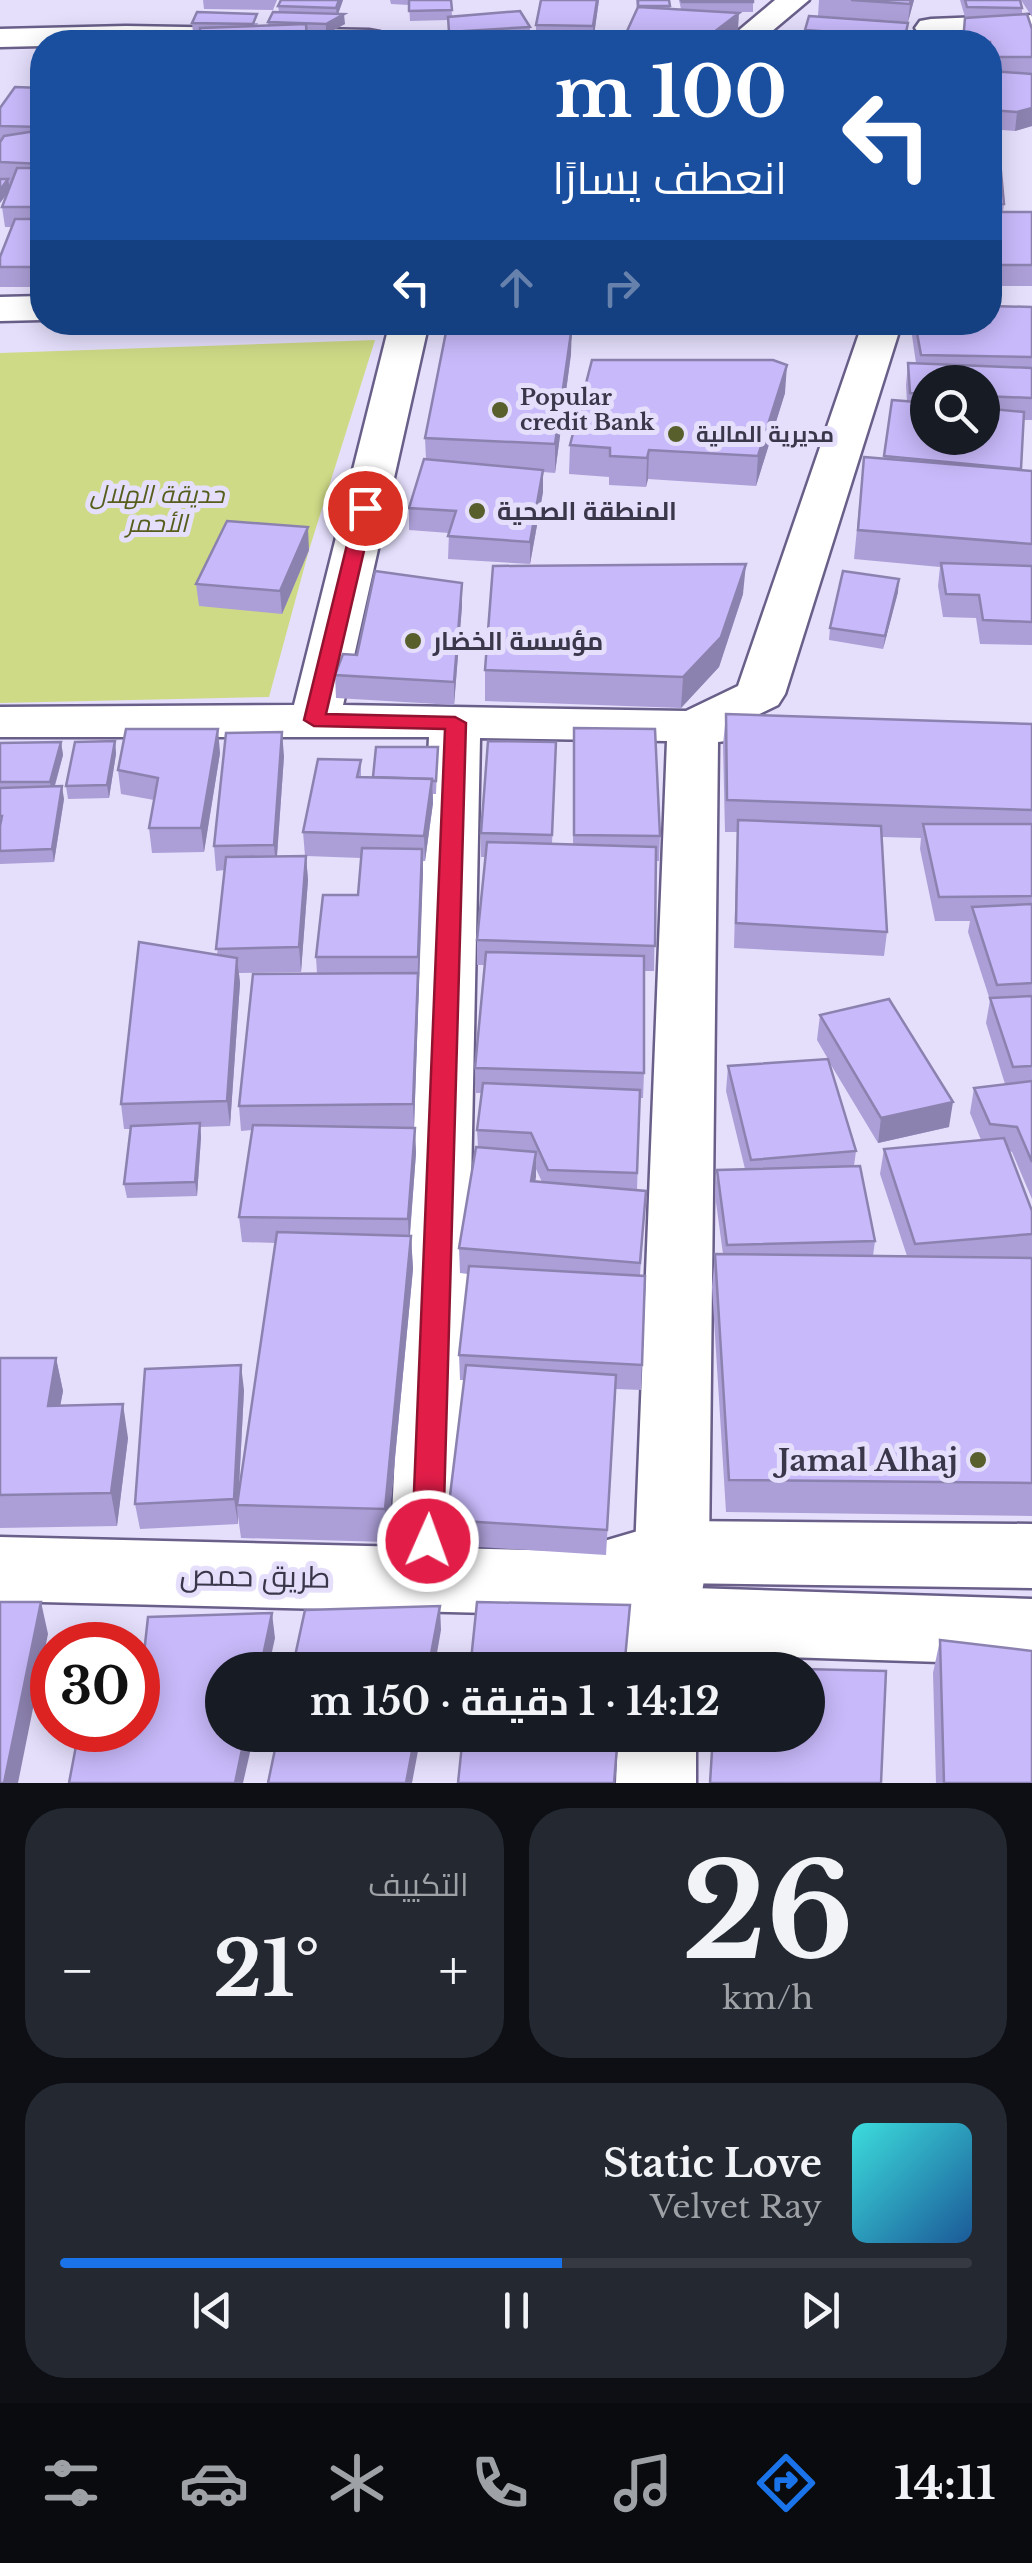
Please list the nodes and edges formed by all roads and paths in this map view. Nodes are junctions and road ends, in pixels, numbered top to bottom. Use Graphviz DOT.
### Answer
graph roads {
  1 [pos="376,0"];
  2 [pos="794,0"];
  3 [pos="932,24"];
  4 [pos="1032,24"];
  5 [pos="370,30"];
  6 [pos="755,30"];
  7 [pos="0,38"];
  8 [pos="30,38"];
  9 [pos="30,308"];
  10 [pos="0,309"];
  11 [pos="407,335"];
  12 [pos="879,335"];
  13 [pos="314,720"];
  14 [pos="0,722"];
  15 [pos="455,723"];
  16 [pos="793,726"];
  17 [pos="694,727"];
  18 [pos="1032,1556"];
  19 [pos="0,1569"];
  20 [pos="426,1580"];
  21 [pos="663,1614"];
  22 [pos="1032,1632"];
  23 [pos="656,1752"];
  24 [pos="656,1783"];
  1 -- 5 [label="street"];
  2 -- 6 [label="street"];
  3 -- 4 [label="street"];
  7 -- 8 [label="street"];
  9 -- 10 [label="street"];
  11 -- 13 [label="street"];
  12 -- 17 [label="street"];
  13 -- 14 [label="street"];
  13 -- 15 [label="street"];
  15 -- 17 [label="street"];
  15 -- 20 [label="street"];
  16 -- 17 [label="street"];
  17 -- 21 [label="street"];
  18 -- 21 [label="street, طريق حمص"];
  19 -- 20 [label="street, طريق حمص"];
  20 -- 21 [label="street, طريق حمص"];
  21 -- 22 [label="street, طريق حمص"];
  23 -- 24 [label="street"];
}
